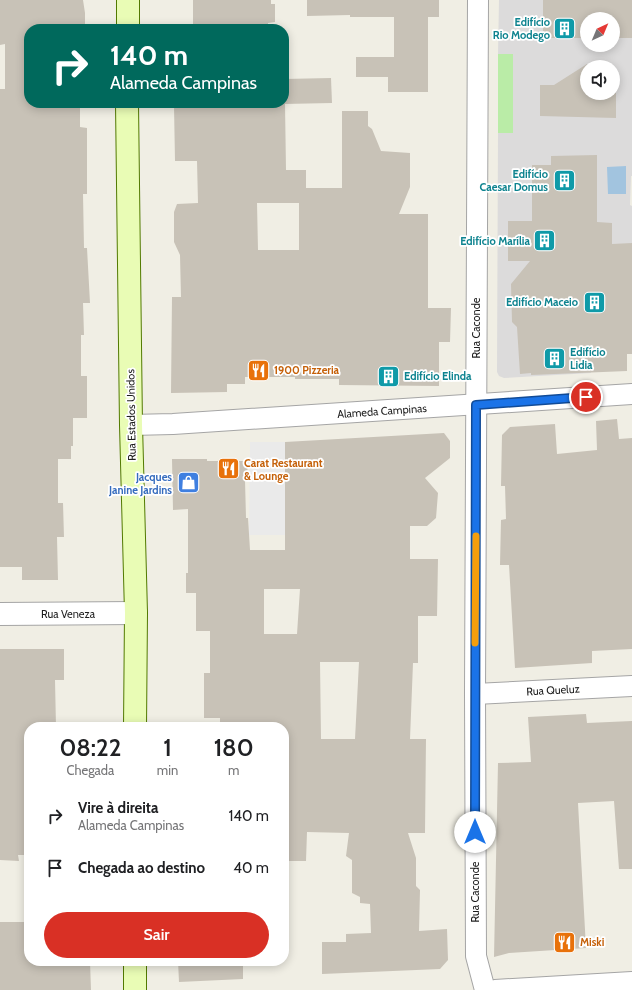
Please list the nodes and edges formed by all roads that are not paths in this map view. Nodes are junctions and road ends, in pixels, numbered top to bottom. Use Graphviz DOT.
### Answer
graph roads {
  1 [pos="128,0"];
  2 [pos="478,0"];
  3 [pos="128,24"];
  4 [pos="127,108"];
  5 [pos="632,394"];
  6 [pos="476,405"];
  7 [pos="131,425"];
  8 [pos="136,613"];
  9 [pos="0,614"];
  10 [pos="632,686"];
  11 [pos="475,694"];
  12 [pos="135,722"];
  13 [pos="135,966"];
  14 [pos="632,982"];
  15 [pos="135,990"];
  16 [pos="485,990"];
  17 [pos="495,990"];
  1 -- 3 [label="main road"];
  2 -- 6 [label="street, Rua Caconde"];
  4 -- 7 [label="main road, Rua Estados Unidos"];
  5 -- 6 [label="street, Alameda Campinas"];
  6 -- 7 [label="street, Alameda Campinas"];
  6 -- 11 [label="street, Rua Caconde"];
  7 -- 8 [label="main road, Rua Estados Unidos"];
  8 -- 9 [label="street, Rua Veneza"];
  8 -- 12 [label="main road, Rua Estados Unidos"];
  10 -- 11 [label="street, Rua Queluz"];
  11 -- 16 [label="street, Rua Caconde"];
  13 -- 15 [label="main road"];
  14 -- 17 [label="street"];
}
